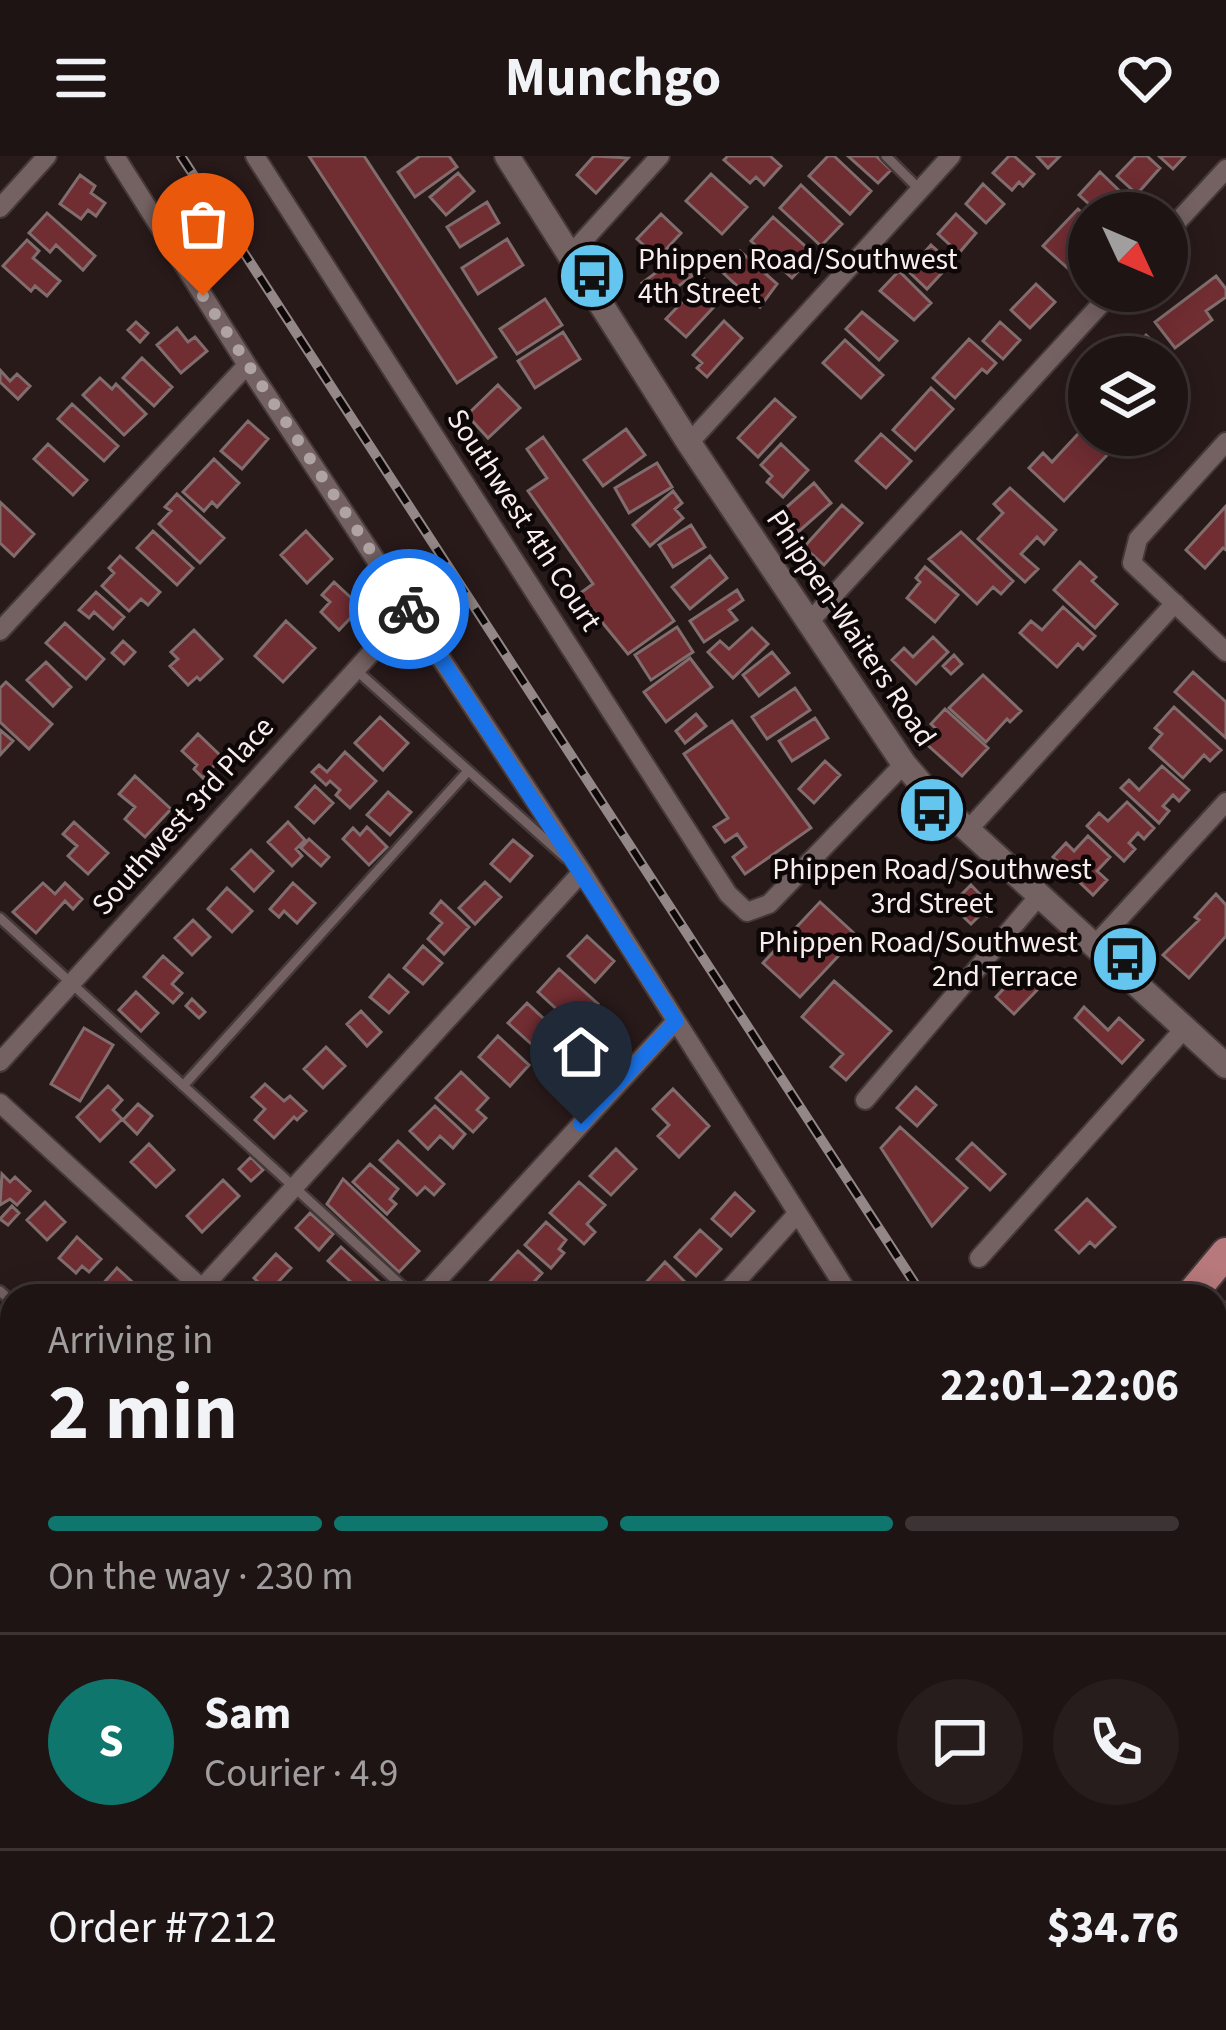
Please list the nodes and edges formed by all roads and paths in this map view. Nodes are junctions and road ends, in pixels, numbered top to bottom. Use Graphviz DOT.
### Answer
graph roads {
  1 [pos="115,156"];
  2 [pos="256,156"];
  3 [pos="506,156"];
  4 [pos="660,156"];
  5 [pos="886,156"];
  6 [pos="951,156"];
  7 [pos="43,158"];
  8 [pos="1226,169"];
  9 [pos="920,190"];
  10 [pos="0,208"];
  11 [pos="1188,210"];
  12 [pos="572,253"];
  13 [pos="1094,312"];
  14 [pos="247,365"];
  15 [pos="1226,442"];
  16 [pos="689,443"];
  17 [pos="1175,602"];
  18 [pos="410,610"];
  19 [pos="810,621"];
  20 [pos="0,631"];
  21 [pos="1226,652"];
  22 [pos="356,670"];
  23 [pos="904,764"];
  24 [pos="468,771"];
  25 [pos="1226,802"];
  26 [pos="968,830"];
  27 [pos="582,872"];
  28 [pos="1039,896"];
  29 [pos="0,918"];
  30 [pos="1093,947"];
  31 [pos="70,985"];
  32 [pos="676,1021"];
  33 [pos="1184,1028"];
  34 [pos="0,1062"];
  35 [pos="1226,1066"];
  36 [pos="183,1086"];
  37 [pos="865,1100"];
  38 [pos="0,1103"];
  39 [pos="294,1187"];
  40 [pos="796,1215"];
  41 [pos="1226,1253"];
  42 [pos="979,1258"];
  43 [pos="197,1284"];
  44 [pos="213,1284"];
  45 [pos="400,1284"];
  46 [pos="434,1284"];
  47 [pos="734,1284"];
  48 [pos="842,1284"];
  49 [pos="1200,1284"];
  1 -- 14 [label="street"];
  2 -- 23 [label="street, Southwest 4th Court"];
  3 -- 12 [label="street, Phippen-Waiters Road"];
  4 -- 12 [label="street"];
  5 -- 9 [label="lane"];
  6 -- 9 [label="street"];
  7 -- 10 [label="street"];
  8 -- 11 [label="street"];
  9 -- 16 [label="street"];
  12 -- 16 [label="street, Phippen-Waiters Road"];
  13 -- 19 [label="street"];
  14 -- 18 [label="street"];
  14 -- 20 [label="street"];
  15 -- 17 [label="street"];
  16 -- 19 [label="street, Phippen-Waiters Road"];
  17 -- 21 [label="street"];
  17 -- 26 [label="street"];
  18 -- 22 [label="street, Southwest 3rd Place"];
  18 -- 27 [label="street"];
  19 -- 23 [label="street, Phippen-Waiters Road"];
  22 -- 24 [label="lane"];
  22 -- 31 [label="street, Southwest 3rd Place"];
  23 -- 26 [label="street, Phippen-Waiters Road"];
  24 -- 27 [label="lane"];
  24 -- 36 [label="lane"];
  25 -- 30 [label="street"];
  26 -- 28 [label="street, Phippen-Waiters Road"];
  27 -- 32 [label="street"];
  27 -- 39 [label="street"];
  28 -- 30 [label="street, Phippen-Waiters Road"];
  28 -- 37 [label="street"];
  29 -- 31 [label="lane"];
  30 -- 33 [label="street, Phippen-Waiters Road"];
  31 -- 34 [label="street, Southwest 3rd Place"];
  31 -- 36 [label="lane"];
  32 -- 40 [label="street"];
  32 -- 46 [label="street"];
  33 -- 35 [label="street, Phippen-Waiters Road"];
  33 -- 42 [label="street"];
  36 -- 39 [label="lane"];
  38 -- 43 [label="street"];
  39 -- 44 [label="street"];
  39 -- 45 [label="lane"];
  40 -- 47 [label="street"];
  40 -- 48 [label="street"];
  41 -- 49 [label="main road"];
}
